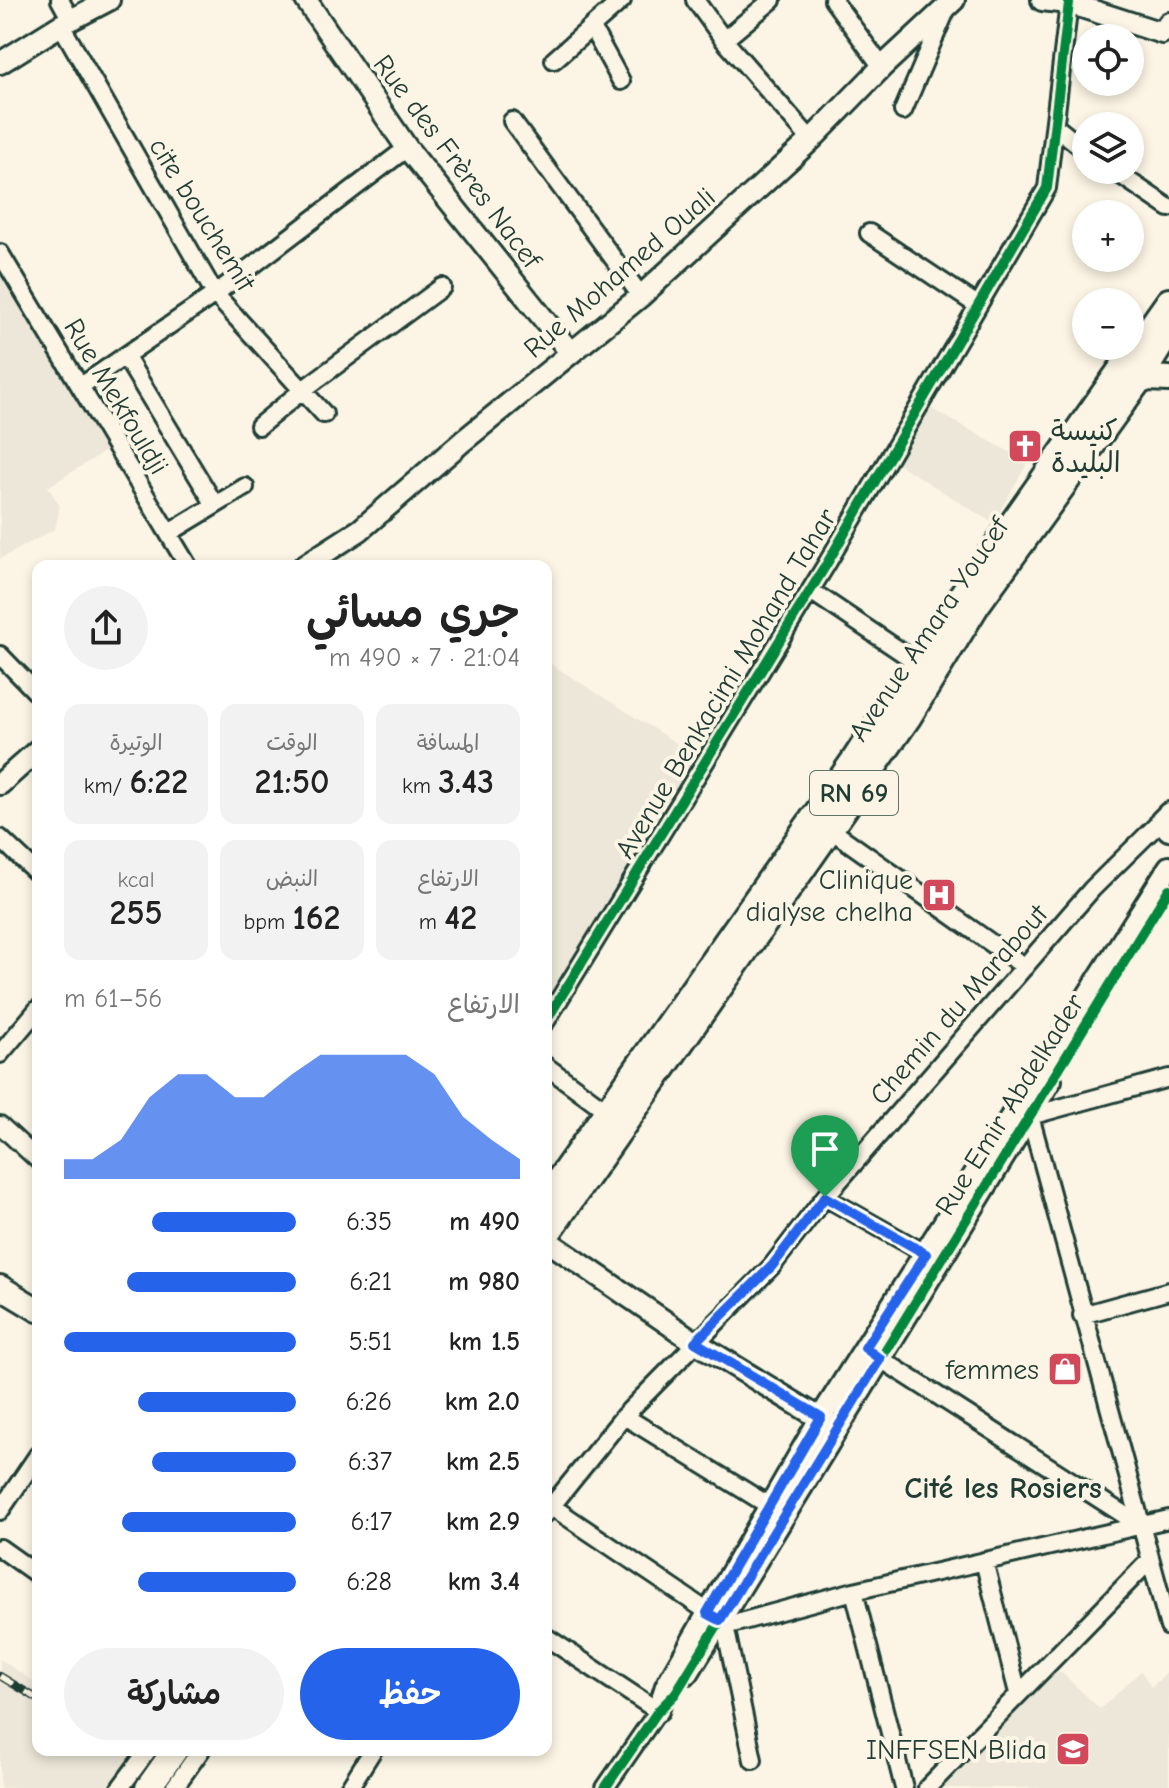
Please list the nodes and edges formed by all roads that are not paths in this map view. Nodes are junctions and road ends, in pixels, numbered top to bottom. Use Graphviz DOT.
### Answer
graph roads {
  1 [pos="60,0"];
  2 [pos="109,0"];
  3 [pos="306,0"];
  4 [pos="622,0"];
  5 [pos="695,0"];
  6 [pos="772,0"];
  7 [pos="833,0"];
  8 [pos="1042,0"];
  9 [pos="950,1"];
  10 [pos="1069,3"];
  11 [pos="66,22"];
  12 [pos="1169,23"];
  13 [pos="592,28"];
  14 [pos="724,40"];
  15 [pos="554,60"];
  16 [pos="0,63"];
  17 [pos="882,67"];
  18 [pos="621,81"];
  19 [pos="903,111"];
  20 [pos="512,121"];
  21 [pos="1055,126"];
  22 [pos="811,140"];
  23 [pos="1072,140"];
  24 [pos="407,148"];
  25 [pos="1134,184"];
  26 [pos="1169,208"];
  27 [pos="869,233"];
  28 [pos="0,253"];
  29 [pos="442,287"];
  30 [pos="215,294"];
  31 [pos="641,296"];
  32 [pos="977,305"];
  33 [pos="1165,334"];
  34 [pos="570,352"];
  35 [pos="125,356"];
  36 [pos="1169,379"];
  37 [pos="1138,382"];
  38 [pos="81,386"];
  39 [pos="304,389"];
  40 [pos="324,414"];
  41 [pos="259,426"];
  42 [pos="245,487"];
  43 [pos="215,505"];
  44 [pos="169,533"];
  45 [pos="185,560"];
  46 [pos="313,560"];
  47 [pos="811,591"];
  48 [pos="0,655"];
  49 [pos="918,663"];
  50 [pos="32,688"];
  51 [pos="32,755"];
  52 [pos="0,784"];
  53 [pos="1166,821"];
  54 [pos="821,823"];
  55 [pos="0,838"];
  56 [pos="1169,867"];
  57 [pos="32,868"];
  58 [pos="1169,889"];
  59 [pos="1025,967"];
  60 [pos="552,1011"];
  61 [pos="32,1016"];
  62 [pos="0,1054"];
  63 [pos="552,1070"];
  64 [pos="1169,1078"];
  65 [pos="1024,1112"];
  66 [pos="616,1117"];
  67 [pos="0,1125"];
  68 [pos="32,1154"];
  69 [pos="552,1191"];
  70 [pos="825,1197"];
  71 [pos="552,1228"];
  72 [pos="552,1242"];
  73 [pos="926,1254"];
  74 [pos="0,1287"];
  75 [pos="1169,1291"];
  76 [pos="32,1306"];
  77 [pos="1082,1315"];
  78 [pos="695,1342"];
  79 [pos="873,1354"];
  80 [pos="624,1416"];
  81 [pos="821,1417"];
  82 [pos="838,1430"];
  83 [pos="32,1464"];
  84 [pos="552,1505"];
  85 [pos="768,1505"];
  86 [pos="0,1511"];
  87 [pos="552,1511"];
  88 [pos="1169,1519"];
  89 [pos="1140,1525"];
  90 [pos="0,1548"];
  91 [pos="1150,1560"];
  92 [pos="984,1561"];
  93 [pos="32,1571"];
  94 [pos="854,1591"];
  95 [pos="717,1620"];
  96 [pos="1169,1627"];
  97 [pos="552,1641"];
  98 [pos="1018,1693"];
  99 [pos="658,1711"];
  100 [pos="144,1756"];
  101 [pos="171,1756"];
  102 [pos="197,1756"];
  103 [pos="369,1756"];
  104 [pos="753,1760"];
  105 [pos="120,1788"];
  106 [pos="148,1788"];
  107 [pos="174,1788"];
  108 [pos="349,1788"];
  109 [pos="605,1788"];
  110 [pos="904,1788"];
  111 [pos="927,1788"];
  1 -- 11 [label="street, cite bouchemit"];
  2 -- 11 [label="street"];
  3 -- 24 [label="street, Rue des Frères Nacef"];
  4 -- 13 [label="street"];
  5 -- 14 [label="street"];
  6 -- 14 [label="street"];
  7 -- 17 [label="street"];
  8 -- 10 [label="street"];
  9 -- 17 [label="street, Rue Mohamed Ouali"];
  9 -- 19 [label="street"];
  10 -- 12 [label="street"];
  10 -- 21 [label="street, Avenue Benkacimi Mohand Tahar"];
  11 -- 16 [label="street"];
  11 -- 30 [label="street, cite bouchemit"];
  13 -- 15 [label="street"];
  13 -- 18 [label="street"];
  14 -- 22 [label="street"];
  17 -- 22 [label="street, Rue Mohamed Ouali"];
  20 -- 31 [label="street"];
  21 -- 23 [label="street"];
  21 -- 32 [label="street, Avenue Benkacimi Mohand Tahar"];
  22 -- 31 [label="street, Rue Mohamed Ouali"];
  24 -- 30 [label="street"];
  24 -- 34 [label="street, Rue des Frères Nacef"];
  25 -- 26 [label="street"];
  27 -- 32 [label="street"];
  28 -- 38 [label="street, Rue Mekfouldji"];
  29 -- 39 [label="street"];
  30 -- 35 [label="street"];
  30 -- 39 [label="street, cite bouchemit"];
  31 -- 34 [label="street, Rue Mohamed Ouali"];
  32 -- 47 [label="street, Avenue Benkacimi Mohand Tahar"];
  33 -- 37 [label="main road, Avenue Amara Youcef / RN 69"];
  33 -- 49 [label="main road, Avenue Amara Youcef / RN 69"];
  34 -- 46 [label="street, Rue Mohamed Ouali"];
  35 -- 38 [label="street"];
  35 -- 43 [label="street"];
  36 -- 37 [label="main road"];
  37 -- 54 [label="main road, Avenue Amara Youcef / RN 69"];
  38 -- 44 [label="street, Rue Mekfouldji"];
  39 -- 40 [label="street, cite bouchemit"];
  39 -- 41 [label="street"];
  42 -- 43 [label="street"];
  43 -- 44 [label="street"];
  44 -- 45 [label="street, Rue Mekfouldji"];
  47 -- 49 [label="street"];
  47 -- 60 [label="street, Avenue Benkacimi Mohand Tahar"];
  48 -- 50 [label="street"];
  49 -- 54 [label="main road, Avenue Amara Youcef / RN 69"];
  51 -- 52 [label="street"];
  53 -- 59 [label="street, Chemin du Marabout"];
  54 -- 59 [label="street"];
  54 -- 66 [label="main road, Avenue Amara Youcef / RN 69"];
  55 -- 57 [label="street"];
  56 -- 65 [label="street, Rue Emir Abdelkader"];
  58 -- 65 [label="street, Rue Emir Abdelkader"];
  59 -- 70 [label="street, Chemin du Marabout"];
  61 -- 62 [label="street"];
  63 -- 66 [label="street"];
  64 -- 65 [label="street"];
  65 -- 73 [label="street, Rue Emir Abdelkader"];
  65 -- 77 [label="street"];
  65 -- 79 [label="street, Rue Emir Abdelkader"];
  66 -- 69 [label="main road, Avenue Amara Youcef / RN 69"];
  66 -- 71 [label="main road, Avenue Amara Youcef / RN 69"];
  67 -- 68 [label="street"];
  70 -- 73 [label="street"];
  70 -- 78 [label="street, Chemin du Marabout"];
  72 -- 78 [label="street"];
  73 -- 79 [label="street, Rue Emir Abdelkader"];
  74 -- 76 [label="main road"];
  75 -- 77 [label="street"];
  77 -- 89 [label="street"];
  78 -- 80 [label="street, Chemin du Marabout"];
  78 -- 81 [label="street"];
  79 -- 81 [label="street, Rue Emir Abdelkader"];
  79 -- 82 [label="street, Rue Emir Abdelkader"];
  79 -- 89 [label="street"];
  80 -- 84 [label="street, Chemin du Marabout"];
  80 -- 85 [label="street"];
  81 -- 82 [label="street"];
  81 -- 85 [label="street, Rue Emir Abdelkader"];
  82 -- 95 [label="street, Rue Emir Abdelkader"];
  83 -- 86 [label="street"];
  85 -- 95 [label="street, Rue Emir Abdelkader"];
  87 -- 95 [label="street"];
  88 -- 89 [label="street"];
  89 -- 91 [label="street"];
  89 -- 92 [label="street"];
  90 -- 93 [label="street"];
  91 -- 96 [label="street"];
  91 -- 98 [label="street"];
  92 -- 94 [label="street"];
  92 -- 98 [label="street"];
  94 -- 95 [label="street"];
  94 -- 110 [label="street"];
  95 -- 99 [label="street, Rue Emir Abdelkader"];
  95 -- 104 [label="street"];
  97 -- 99 [label="street"];
  98 -- 111 [label="street"];
  99 -- 109 [label="street, Rue Emir Abdelkader"];
  100 -- 105 [label="street"];
  101 -- 106 [label="main road"];
  102 -- 107 [label="street"];
  103 -- 108 [label="street"];
}
